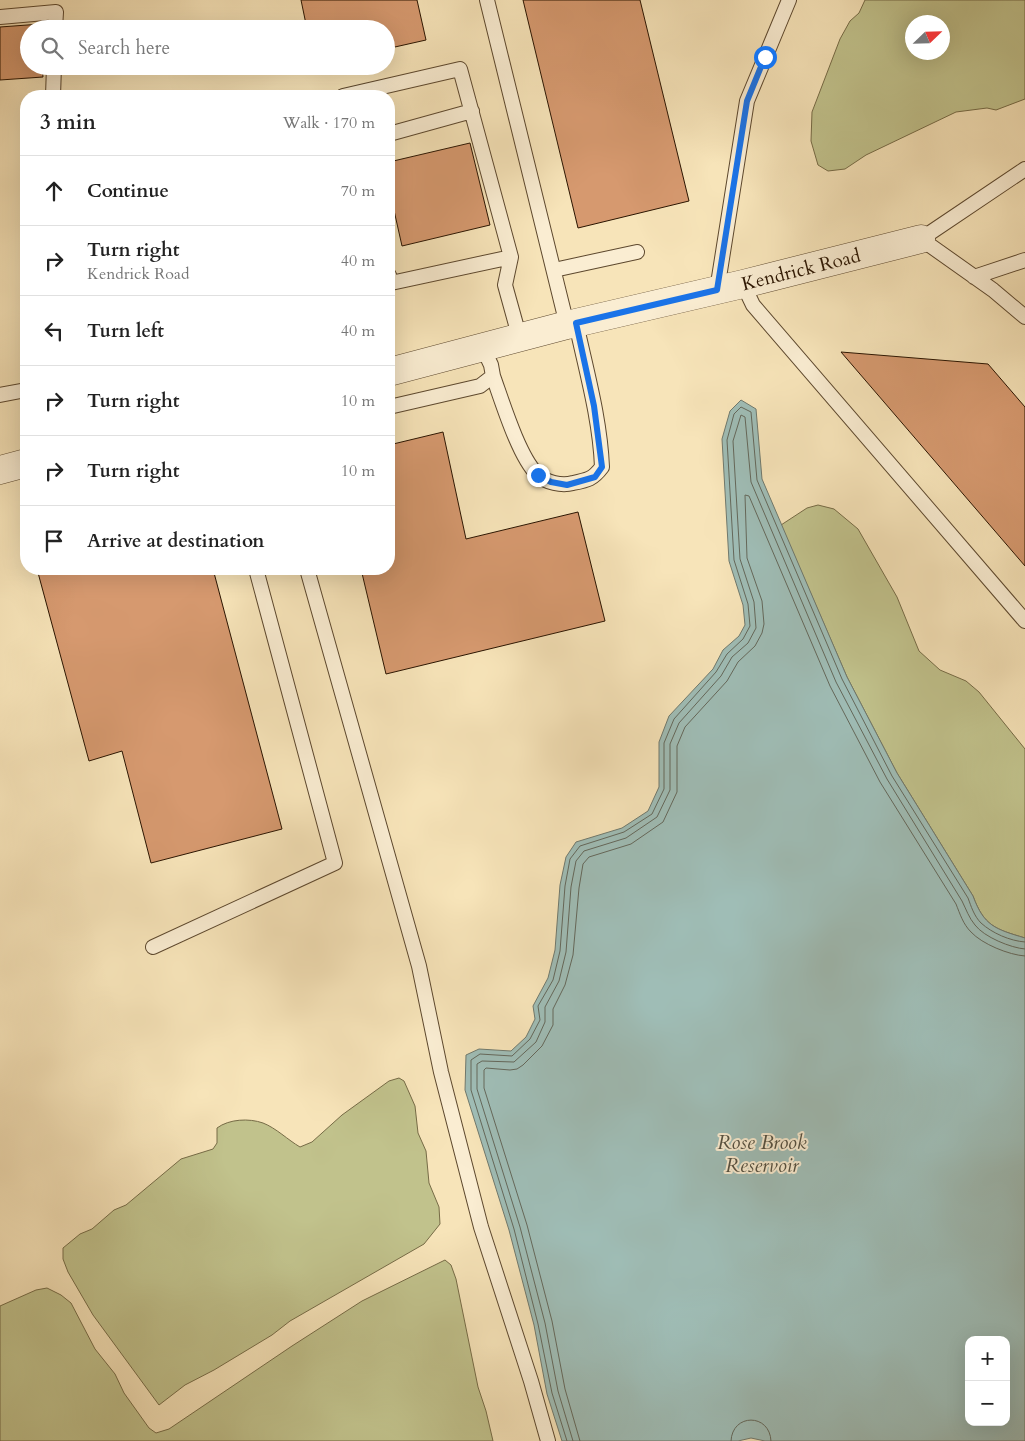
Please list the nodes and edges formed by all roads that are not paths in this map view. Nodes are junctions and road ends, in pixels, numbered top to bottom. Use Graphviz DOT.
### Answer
graph roads {
  1 [pos="487,0"];
  2 [pos="789,0"];
  3 [pos="0,17"];
  4 [pos="56,20"];
  5 [pos="54,75"];
  6 [pos="53,90"];
  7 [pos="370,90"];
  8 [pos="472,111"];
  9 [pos="395,132"];
  10 [pos="1025,169"];
  11 [pos="921,240"];
  12 [pos="637,252"];
  13 [pos="511,257"];
  14 [pos="1025,260"];
  15 [pos="554,270"];
  16 [pos="974,277"];
  17 [pos="395,282"];
  18 [pos="730,287"];
  19 [pos="1025,317"];
  20 [pos="572,324"];
  21 [pos="520,338"];
  22 [pos="483,348"];
  23 [pos="395,370"];
  24 [pos="493,376"];
  25 [pos="20,391"];
  26 [pos="0,395"];
  27 [pos="395,406"];
  28 [pos="20,465"];
  29 [pos="0,470"];
  30 [pos="258,575"];
  31 [pos="308,575"];
  32 [pos="1025,621"];
  33 [pos="153,947"];
  34 [pos="548,1441"];
  1 -- 15 [label="lane"];
  2 -- 18 [label="lane"];
  3 -- 4 [label="lane"];
  5 -- 6 [label="lane"];
  7 -- 8 [label="lane"];
  8 -- 9 [label="lane"];
  8 -- 13 [label="lane"];
  10 -- 11 [label="lane"];
  11 -- 16 [label="lane"];
  11 -- 18 [label="street, Kendrick Road"];
  12 -- 15 [label="lane"];
  13 -- 17 [label="lane"];
  13 -- 21 [label="lane"];
  14 -- 16 [label="lane"];
  15 -- 20 [label="lane"];
  16 -- 19 [label="lane"];
  18 -- 20 [label="street, Kendrick Road"];
  18 -- 32 [label="lane"];
  20 -- 21 [label="street, Kendrick Road"];
  20 -- 24 [label="lane"];
  21 -- 22 [label="street, Kendrick Road"];
  22 -- 23 [label="street, Kendrick Road"];
  22 -- 24 [label="lane"];
  24 -- 27 [label="lane"];
  25 -- 26 [label="lane"];
  28 -- 29 [label="street"];
  30 -- 33 [label="lane"];
  31 -- 34 [label="lane"];
}
